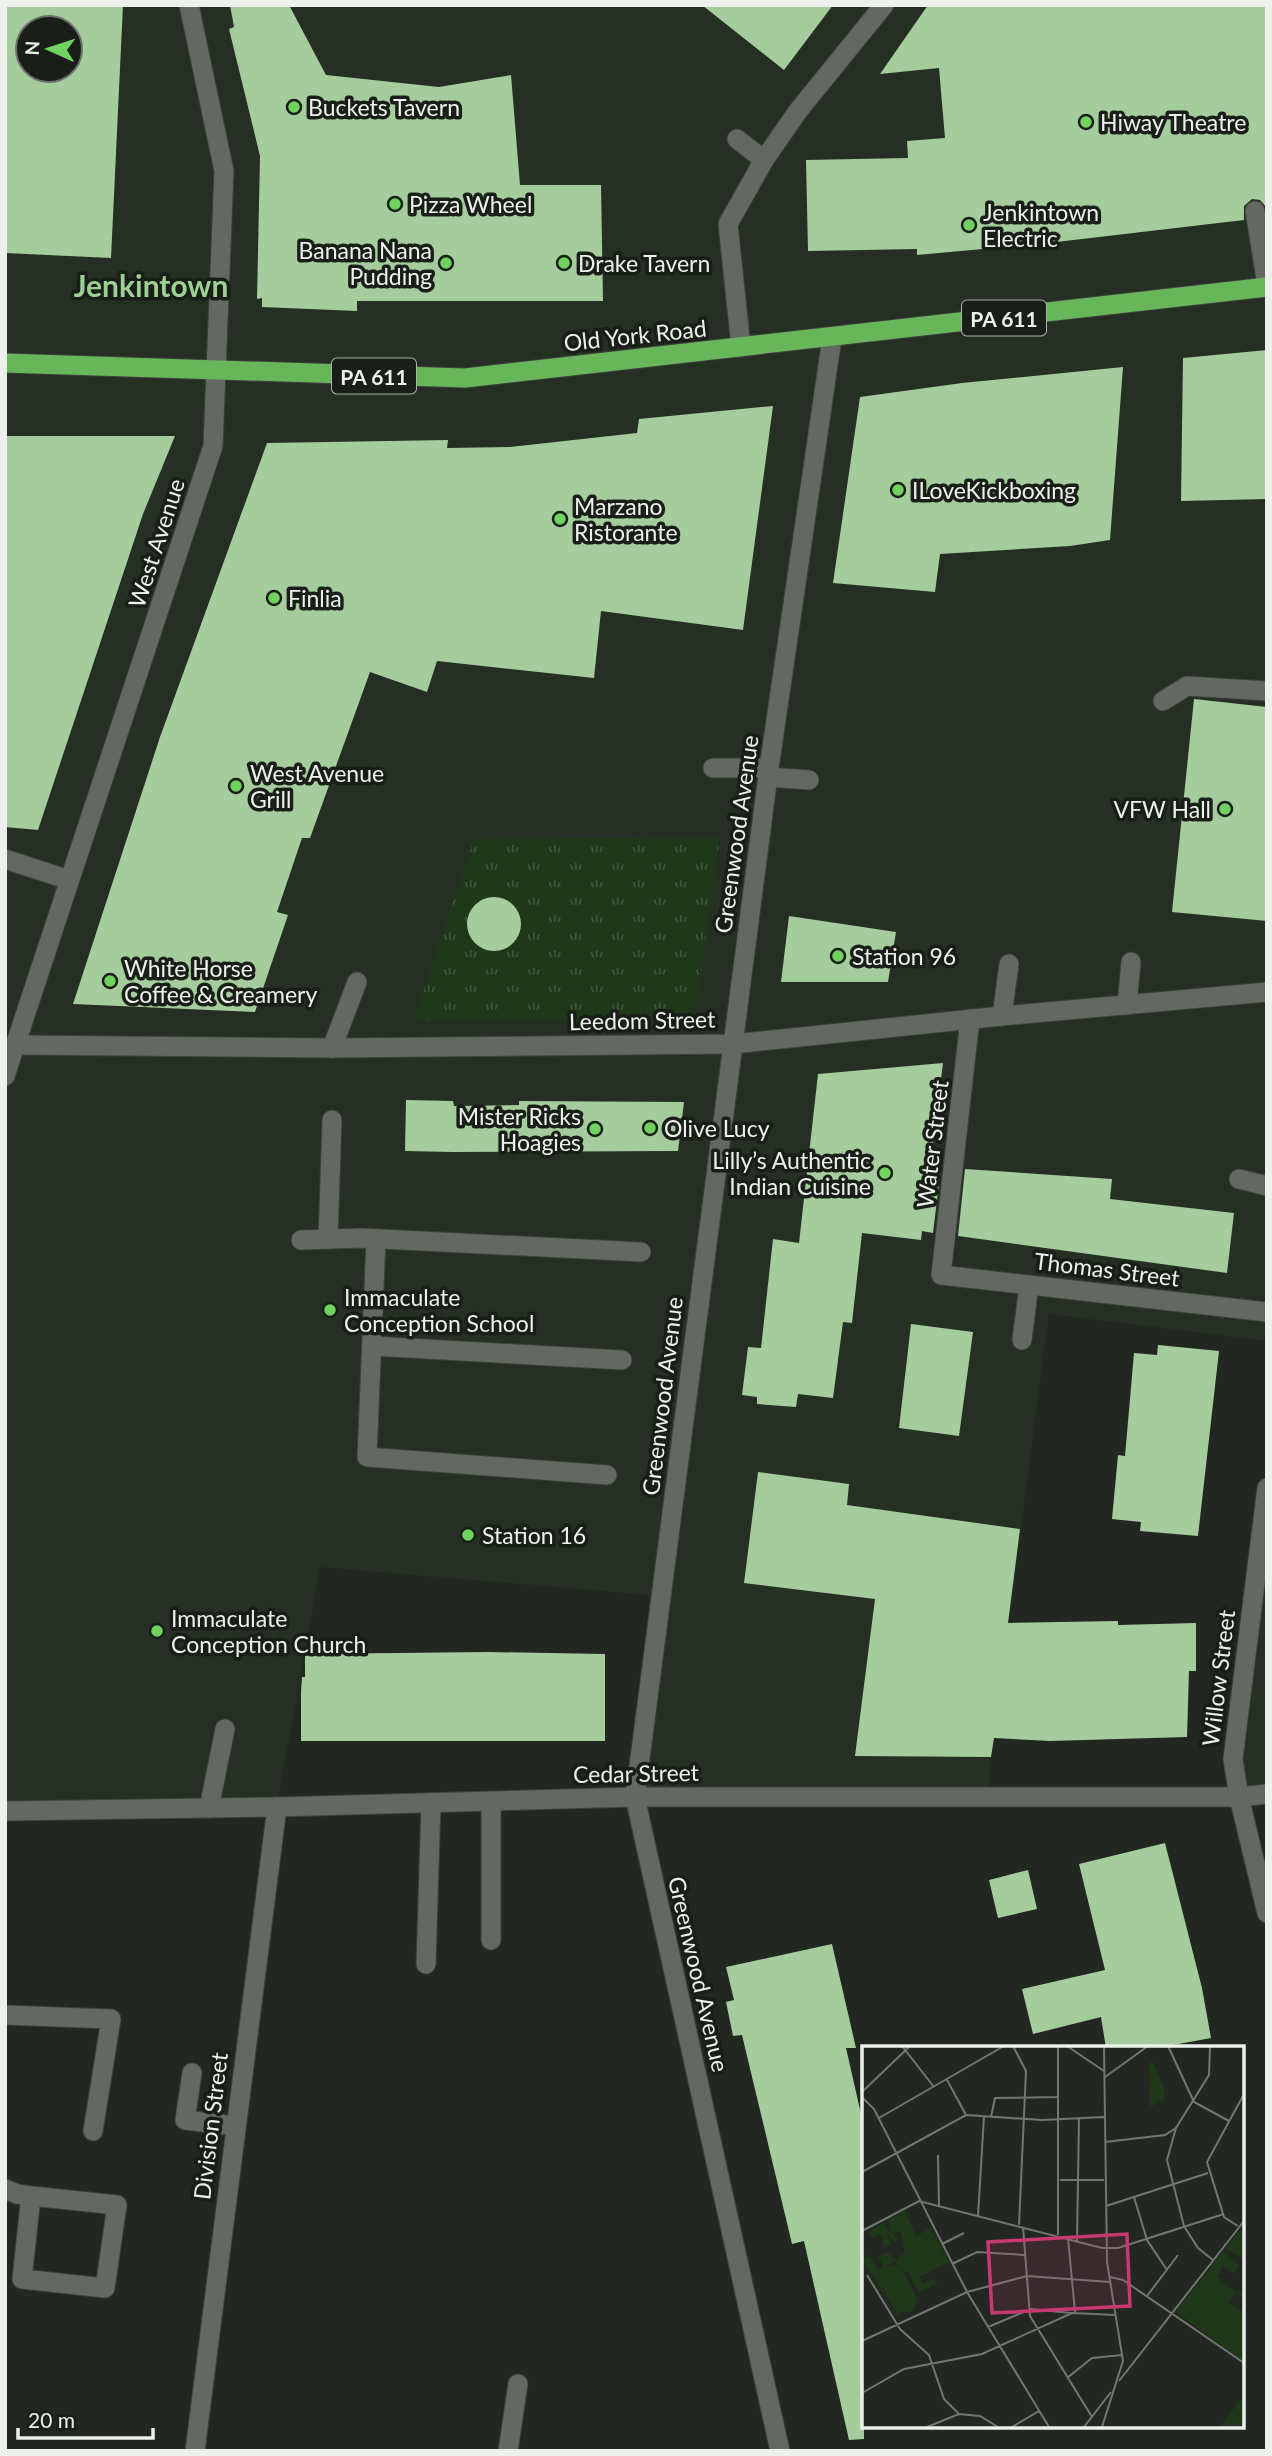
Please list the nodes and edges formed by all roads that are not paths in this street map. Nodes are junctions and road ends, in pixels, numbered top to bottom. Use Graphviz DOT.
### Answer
graph roads {
  1 [pos="189,5"];
  2 [pos="884,5"];
  3 [pos="737,139"];
  4 [pos="764,160"];
  5 [pos="1255,211"];
  6 [pos="1267,286"];
  7 [pos="832,338"];
  8 [pos="741,347"];
  9 [pos="5,363"];
  10 [pos="216,371"];
  11 [pos="1267,691"];
  12 [pos="1163,701"];
  13 [pos="713,768"];
  14 [pos="768,772"];
  15 [pos="809,780"];
  16 [pos="5,859"];
  17 [pos="69,880"];
  18 [pos="1131,962"];
  19 [pos="1009,964"];
  20 [pos="357,982"];
  21 [pos="1267,992"];
  22 [pos="1127,1005"];
  23 [pos="1002,1016"];
  24 [pos="971,1019"];
  25 [pos="733,1044"];
  26 [pos="16,1045"];
  27 [pos="332,1048"];
  28 [pos="5,1076"];
  29 [pos="332,1120"];
  30 [pos="1239,1179"];
  31 [pos="1267,1186"];
  32 [pos="328,1239"];
  33 [pos="376,1239"];
  34 [pos="301,1240"];
  35 [pos="642,1252"];
  36 [pos="941,1275"];
  37 [pos="1029,1285"];
  38 [pos="1267,1312"];
  39 [pos="1022,1340"];
  40 [pos="372,1346"];
  41 [pos="622,1360"];
  42 [pos="607,1475"];
  43 [pos="1267,1488"];
  44 [pos="225,1728"];
  45 [pos="1267,1794"];
  46 [pos="635,1797"];
  47 [pos="1239,1797"];
  48 [pos="491,1801"];
  49 [pos="431,1803"];
  50 [pos="277,1807"];
  51 [pos="209,1808"];
  52 [pos="5,1811"];
  53 [pos="1267,1913"];
  54 [pos="491,1940"];
  55 [pos="426,1964"];
  56 [pos="5,2015"];
  57 [pos="192,2073"];
  58 [pos="235,2126"];
  59 [pos="93,2131"];
  60 [pos="5,2189"];
  61 [pos="31,2196"];
  62 [pos="518,2384"];
  63 [pos="195,2451"];
  64 [pos="508,2451"];
  65 [pos="780,2451"];
  1 -- 10 [label="street, West Avenue"];
  2 -- 4 [label="street"];
  3 -- 4 [label="street"];
  4 -- 8 [label="street"];
  5 -- 6 [label="street"];
  6 -- 7 [label="highway, Old York Road / PA 611"];
  7 -- 8 [label="highway, Old York Road / PA 611"];
  7 -- 14 [label="street, Greenwood Avenue"];
  8 -- 10 [label="highway, Old York Road / PA 611"];
  9 -- 10 [label="highway, Old York Road / PA 611"];
  10 -- 17 [label="street, West Avenue"];
  11 -- 12 [label="street"];
  13 -- 14 [label="street"];
  14 -- 15 [label="street"];
  14 -- 25 [label="street, Greenwood Avenue"];
  16 -- 17 [label="street"];
  17 -- 26 [label="street, West Avenue"];
  18 -- 22 [label="street"];
  19 -- 23 [label="street"];
  20 -- 27 [label="street"];
  21 -- 22 [label="street, Leedom Street"];
  22 -- 23 [label="street, Leedom Street"];
  23 -- 24 [label="street, Leedom Street"];
  24 -- 25 [label="street, Leedom Street"];
  24 -- 36 [label="street, Water Street"];
  25 -- 27 [label="street, Leedom Street"];
  25 -- 46 [label="street, Greenwood Avenue"];
  26 -- 27 [label="street, Leedom Street"];
  26 -- 28 [label="street, West Avenue"];
  29 -- 32 [label="street"];
  30 -- 31 [label="street"];
  32 -- 33 [label="street"];
  32 -- 34 [label="street"];
  33 -- 35 [label="street"];
  33 -- 40 [label="street"];
  36 -- 37 [label="street, Thomas Street"];
  37 -- 38 [label="street, Thomas Street"];
  37 -- 39 [label="street"];
  40 -- 41 [label="street"];
  40 -- 42 [label="street"];
  43 -- 47 [label="street, Willow Street"];
  44 -- 51 [label="street"];
  45 -- 47 [label="street, Cedar Street"];
  46 -- 47 [label="street, Cedar Street"];
  46 -- 48 [label="street, Cedar Street"];
  46 -- 65 [label="street, Greenwood Avenue"];
  47 -- 53 [label="street, Willow Street"];
  48 -- 49 [label="street, Cedar Street"];
  48 -- 54 [label="street"];
  49 -- 50 [label="street, Cedar Street"];
  49 -- 55 [label="street"];
  50 -- 51 [label="street, Cedar Street"];
  50 -- 58 [label="street, Division Street"];
  51 -- 52 [label="street, Cedar Street"];
  56 -- 59 [label="street"];
  57 -- 58 [label="street"];
  58 -- 63 [label="street, Division Street"];
  60 -- 61 [label="street"];
  61 -- 61 [label="street"];
  62 -- 64 [label="street"];
}
